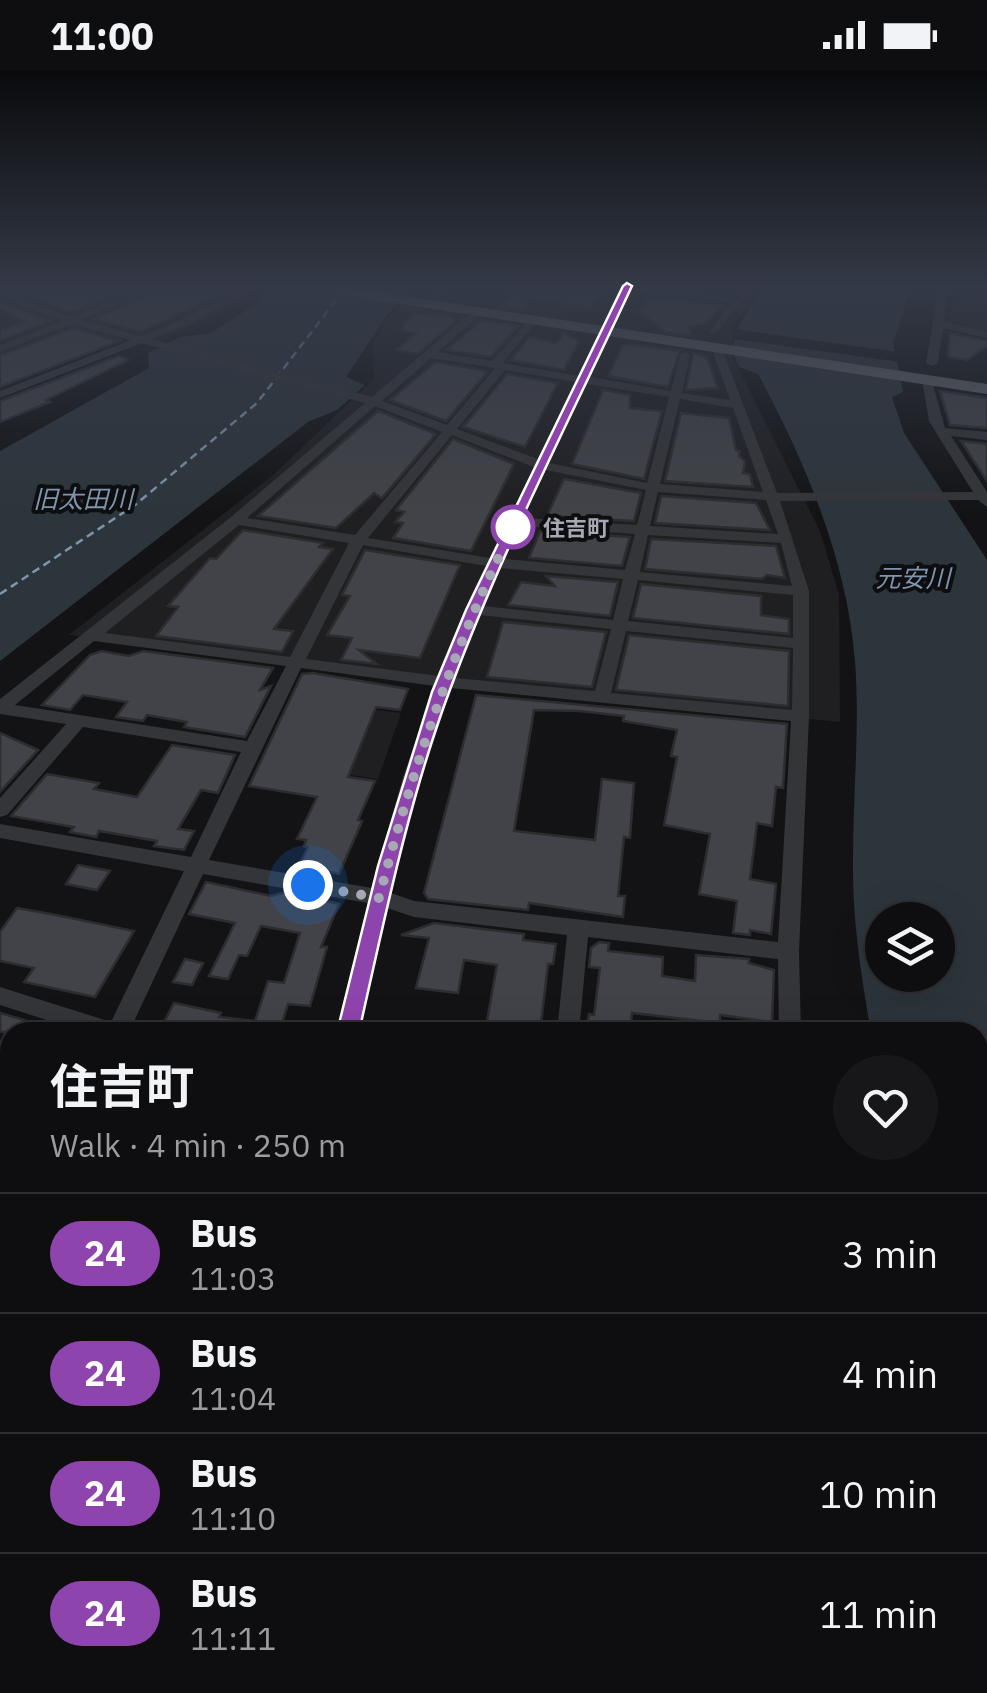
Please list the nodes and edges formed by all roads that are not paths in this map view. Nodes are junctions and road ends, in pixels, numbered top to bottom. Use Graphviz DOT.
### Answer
graph roads {
  1 [pos="84,362"];
  2 [pos="229,362"];
  3 [pos="419,362"];
  4 [pos="474,362"];
  5 [pos="502,362"];
  6 [pos="591,362"];
  7 [pos="683,362"];
  8 [pos="728,362"];
  9 [pos="822,362"];
  10 [pos="924,362"];
  11 [pos="932,363"];
  12 [pos="499,366"];
  13 [pos="987,372"];
  14 [pos="582,380"];
  15 [pos="926,381"];
  16 [pos="987,389"];
  17 [pos="0,394"];
  18 [pos="675,396"];
  19 [pos="373,401"];
  20 [pos="736,405"];
  21 [pos="449,430"];
  22 [pos="940,431"];
  23 [pos="987,436"];
  24 [pos="542,465"];
  25 [pos="654,488"];
  26 [pos="773,497"];
  27 [pos="986,498"];
  28 [pos="236,520"];
  29 [pos="516,522"];
  30 [pos="645,531"];
  31 [pos="788,539"];
  32 [pos="357,542"];
  33 [pos="496,564"];
  34 [pos="633,576"];
  35 [pos="801,590"];
  36 [pos="473,610"];
  37 [pos="621,625"];
  38 [pos="94,636"];
  39 [pos="800,644"];
  40 [pos="294,663"];
  41 [pos="444,682"];
  42 [pos="602,697"];
  43 [pos="0,708"];
  44 [pos="800,716"];
  45 [pos="78,722"];
  46 [pos="252,748"];
  47 [pos="0,810"];
  48 [pos="0,831"];
  49 [pos="198,866"];
  50 [pos="379,898"];
  51 [pos="578,930"];
  52 [pos="788,952"];
  53 [pos="0,996"];
  54 [pos="83,1022"];
  55 [pos="120,1022"];
  56 [pos="350,1022"];
  57 [pos="569,1022"];
  58 [pos="790,1022"];
  1 -- 17 [label="street"];
  2 -- 19 [label="street"];
  3 -- 19 [label="street"];
  4 -- 12 [label="street"];
  5 -- 12 [label="street"];
  6 -- 14 [label="street"];
  7 -- 18 [label="street"];
  8 -- 20 [label="street"];
  9 -- 15 [label="highway"];
  10 -- 11 [label="highway"];
  11 -- 13 [label="highway"];
  12 -- 14 [label="street"];
  12 -- 21 [label="street"];
  14 -- 18 [label="street"];
  14 -- 24 [label="street"];
  15 -- 16 [label="highway"];
  15 -- 22 [label="street"];
  18 -- 20 [label="street"];
  18 -- 25 [label="street"];
  19 -- 21 [label="street"];
  19 -- 28 [label="street"];
  20 -- 26 [label="street"];
  21 -- 24 [label="street"];
  21 -- 32 [label="street"];
  22 -- 23 [label="street"];
  22 -- 27 [label="street"];
  24 -- 25 [label="street"];
  24 -- 29 [label="street"];
  25 -- 26 [label="street"];
  25 -- 30 [label="street"];
  26 -- 27 [label="street"];
  26 -- 31 [label="street"];
  28 -- 32 [label="street"];
  28 -- 38 [label="street"];
  29 -- 30 [label="street"];
  29 -- 33 [label="street"];
  30 -- 31 [label="street"];
  30 -- 34 [label="street"];
  31 -- 35 [label="street"];
  32 -- 33 [label="street"];
  32 -- 40 [label="street"];
  33 -- 34 [label="street"];
  33 -- 36 [label="street"];
  34 -- 35 [label="street"];
  34 -- 37 [label="street"];
  35 -- 39 [label="street"];
  36 -- 37 [label="street"];
  36 -- 41 [label="street"];
  37 -- 39 [label="street"];
  37 -- 42 [label="street"];
  38 -- 40 [label="street"];
  38 -- 43 [label="street"];
  39 -- 44 [label="street"];
  40 -- 41 [label="street"];
  40 -- 46 [label="street"];
  41 -- 42 [label="street"];
  41 -- 50 [label="street"];
  42 -- 44 [label="street"];
  43 -- 45 [label="street"];
  44 -- 52 [label="street"];
  45 -- 46 [label="street"];
  45 -- 47 [label="street"];
  46 -- 49 [label="street"];
  48 -- 49 [label="street"];
  49 -- 50 [label="street"];
  49 -- 55 [label="street"];
  50 -- 51 [label="street"];
  50 -- 56 [label="street"];
  51 -- 52 [label="street"];
  51 -- 57 [label="street"];
  52 -- 58 [label="street"];
  53 -- 54 [label="street"];
}
